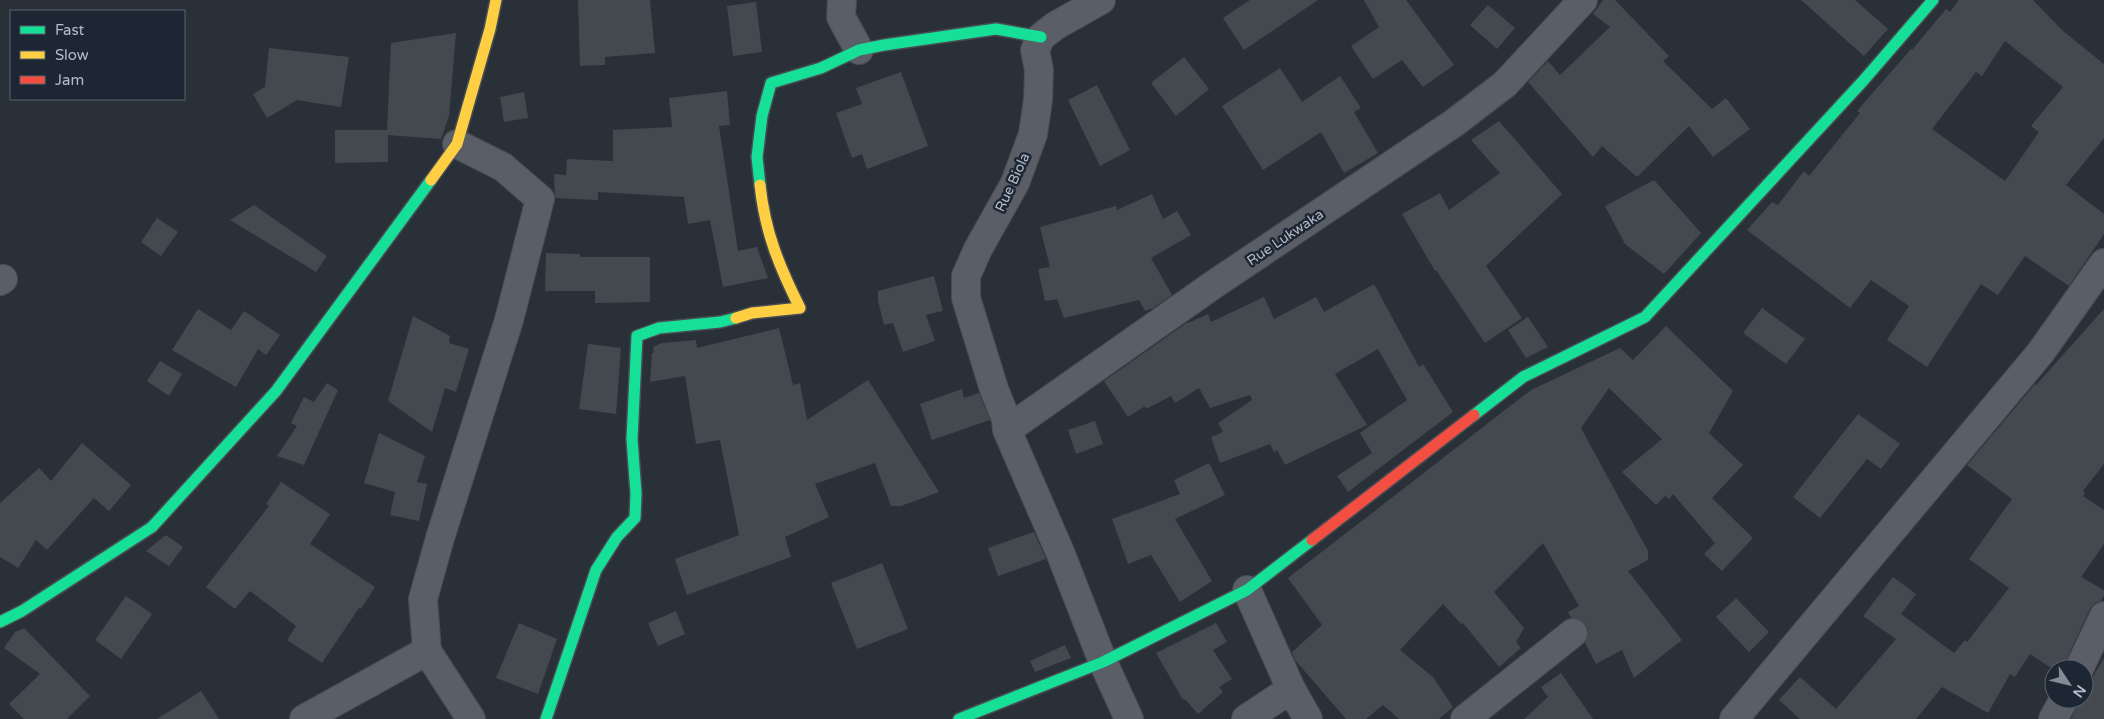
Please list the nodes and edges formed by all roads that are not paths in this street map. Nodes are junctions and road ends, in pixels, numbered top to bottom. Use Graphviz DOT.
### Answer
graph roads {
  1 [pos="496,0"];
  2 [pos="842,0"];
  3 [pos="1101,0"];
  4 [pos="1583,0"];
  5 [pos="1932,0"];
  6 [pos="1041,37"];
  7 [pos="858,50"];
  8 [pos="457,144"];
  9 [pos="2104,263"];
  10 [pos="1007,430"];
  11 [pos="1247,590"];
  12 [pos="2104,616"];
  13 [pos="0,622"];
  14 [pos="1572,633"];
  15 [pos="427,651"];
  16 [pos="2084,659"];
  17 [pos="1103,662"];
  18 [pos="1291,689"];
  19 [pos="304,719"];
  20 [pos="472,719"];
  21 [pos="546,719"];
  22 [pos="959,719"];
  23 [pos="1129,719"];
  24 [pos="1246,719"];
  25 [pos="1308,719"];
  26 [pos="1465,719"];
  27 [pos="1734,719"];
  1 -- 8 [label="street"];
  2 -- 7 [label="street"];
  3 -- 6 [label="street"];
  4 -- 10 [label="street, Rue Lukwaka"];
  5 -- 11 [label="street"];
  6 -- 7 [label="street"];
  6 -- 10 [label="street, Rue Biola"];
  7 -- 21 [label="street"];
  8 -- 13 [label="street"];
  8 -- 15 [label="street"];
  9 -- 27 [label="street"];
  10 -- 17 [label="street"];
  11 -- 17 [label="street"];
  11 -- 18 [label="street"];
  12 -- 16 [label="street"];
  14 -- 26 [label="street"];
  15 -- 19 [label="street"];
  15 -- 20 [label="street"];
  17 -- 22 [label="street"];
  17 -- 23 [label="street"];
  18 -- 24 [label="street"];
  18 -- 25 [label="street"];
}
